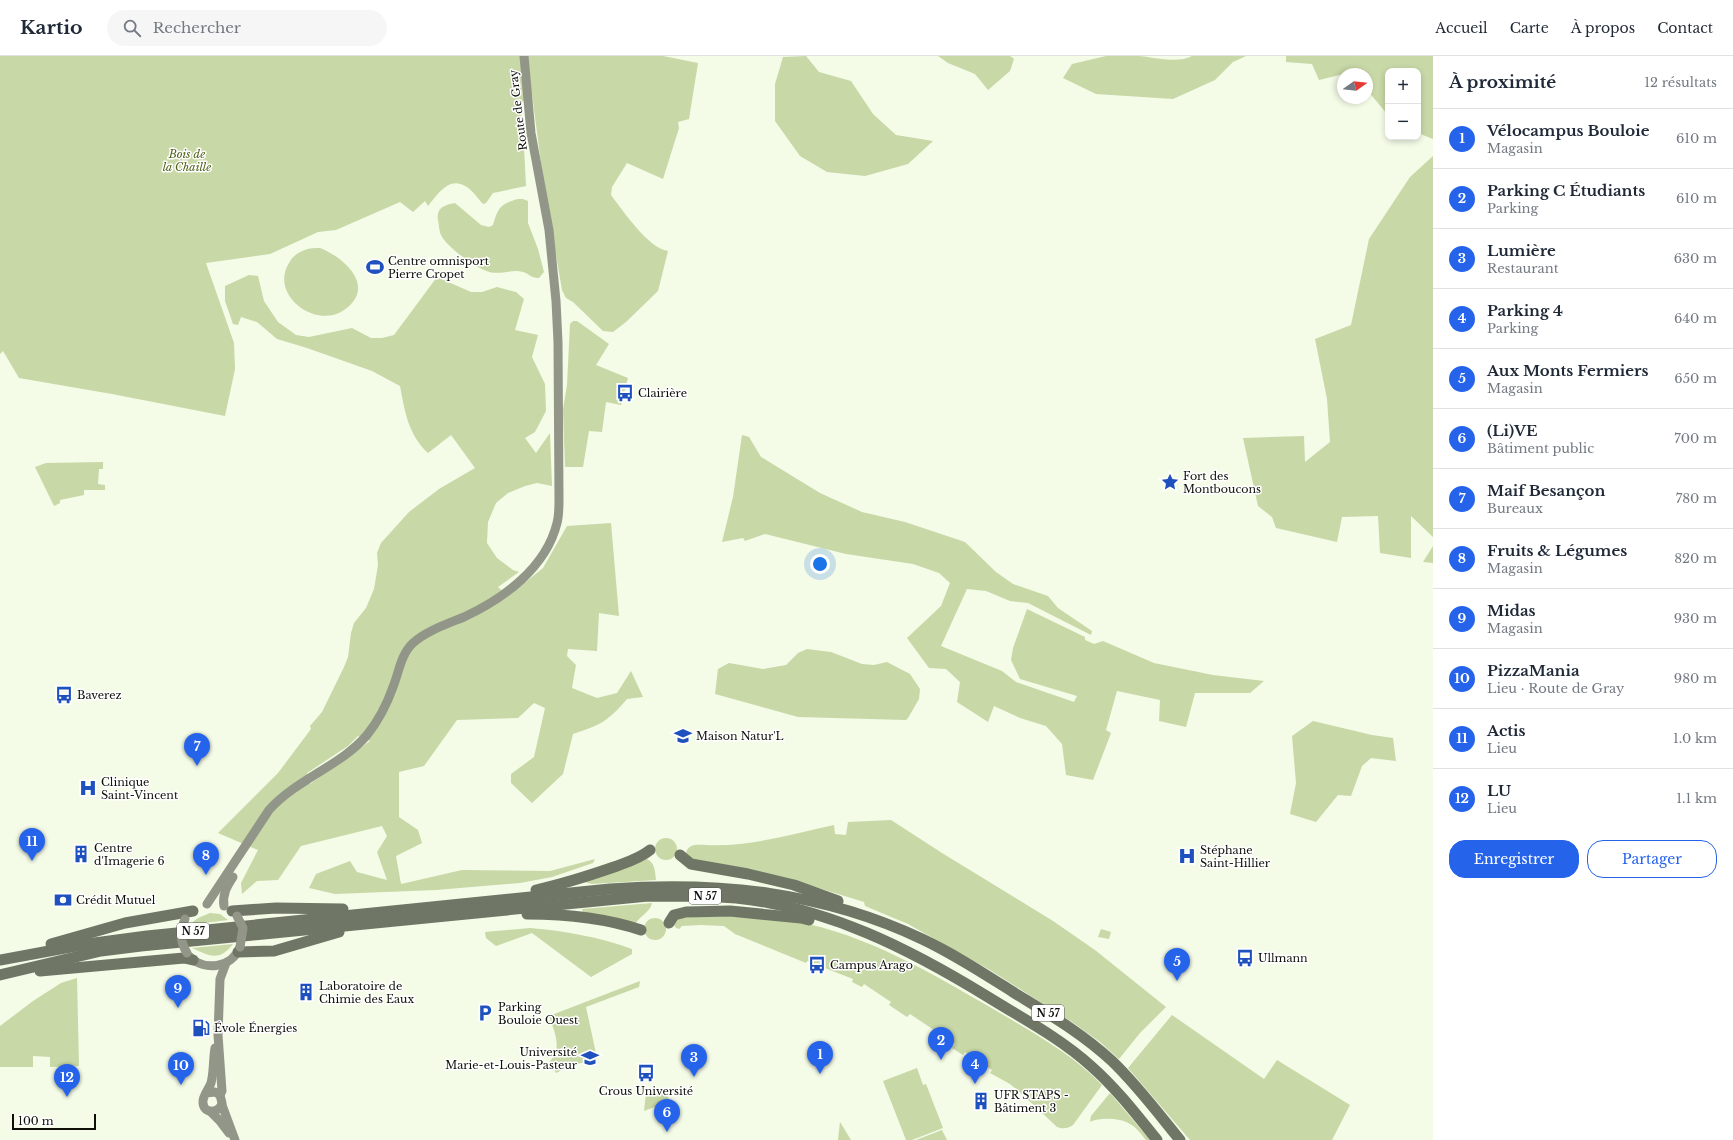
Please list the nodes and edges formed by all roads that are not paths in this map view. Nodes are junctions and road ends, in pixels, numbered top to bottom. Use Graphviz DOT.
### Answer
graph roads {
  1 [pos="524,56"];
  2 [pos="531,133"];
  3 [pos="558,449"];
  4 [pos="293,789"];
  5 [pos="650,850"];
  6 [pos="680,855"];
  7 [pos="495,900"];
  8 [pos="207,904"];
  9 [pos="231,911"];
  10 [pos="387,911"];
  11 [pos="470,913"];
  12 [pos="189,915"];
  13 [pos="884,922"];
  14 [pos="669,923"];
  15 [pos="371,924"];
  16 [pos="641,930"];
  17 [pos="239,950"];
  18 [pos="190,956"];
  19 [pos="0,959"];
  20 [pos="930,962"];
  21 [pos="226,963"];
  22 [pos="207,966"];
  23 [pos="0,976"];
  24 [pos="219,994"];
  25 [pos="218,1035"];
  26 [pos="206,1093"];
  27 [pos="220,1095"];
  28 [pos="222,1105"];
  29 [pos="210,1111"];
  30 [pos="234,1140"];
  31 [pos="1157,1140"];
  32 [pos="1180,1140"];
  1 -- 2 [label="main road, Route de Gray"];
  2 -- 3 [label="main road"];
  2 -- 3 [label="main road, Route de Gray"];
  3 -- 4 [label="main road"];
  4 -- 8 [label="main road"];
  4 -- 9 [label="main road"];
  5 -- 7 [label="highway"];
  6 -- 13 [label="highway"];
  7 -- 10 [label="highway, N 57"];
  7 -- 13 [label="highway, N 57"];
  8 -- 9 [label="main road"];
  8 -- 12 [label="main road"];
  9 -- 10 [label="highway"];
  9 -- 17 [label="main road, bridge"];
  10 -- 19 [label="highway, N 57"];
  11 -- 15 [label="highway, N 57"];
  11 -- 16 [label="highway"];
  11 -- 20 [label="highway, N 57"];
  12 -- 18 [label="main road, bridge"];
  12 -- 19 [label="highway"];
  13 -- 32 [label="highway, N 57"];
  14 -- 20 [label="highway"];
  15 -- 17 [label="highway"];
  15 -- 23 [label="highway, N 57"];
  17 -- 21 [label="main road"];
  18 -- 22 [label="main road"];
  18 -- 23 [label="highway"];
  20 -- 31 [label="highway, N 57"];
  21 -- 22 [label="main road"];
  21 -- 24 [label="main road"];
  22 -- 24 [label="main road"];
  24 -- 25 [label="main road"];
  25 -- 26 [label="main road"];
  25 -- 27 [label="main road"];
  26 -- 27 [label="main road"];
  26 -- 29 [label="main road"];
  27 -- 28 [label="main road"];
  28 -- 29 [label="main road"];
  28 -- 30 [label="main road"];
  29 -- 30 [label="main road"];
}
